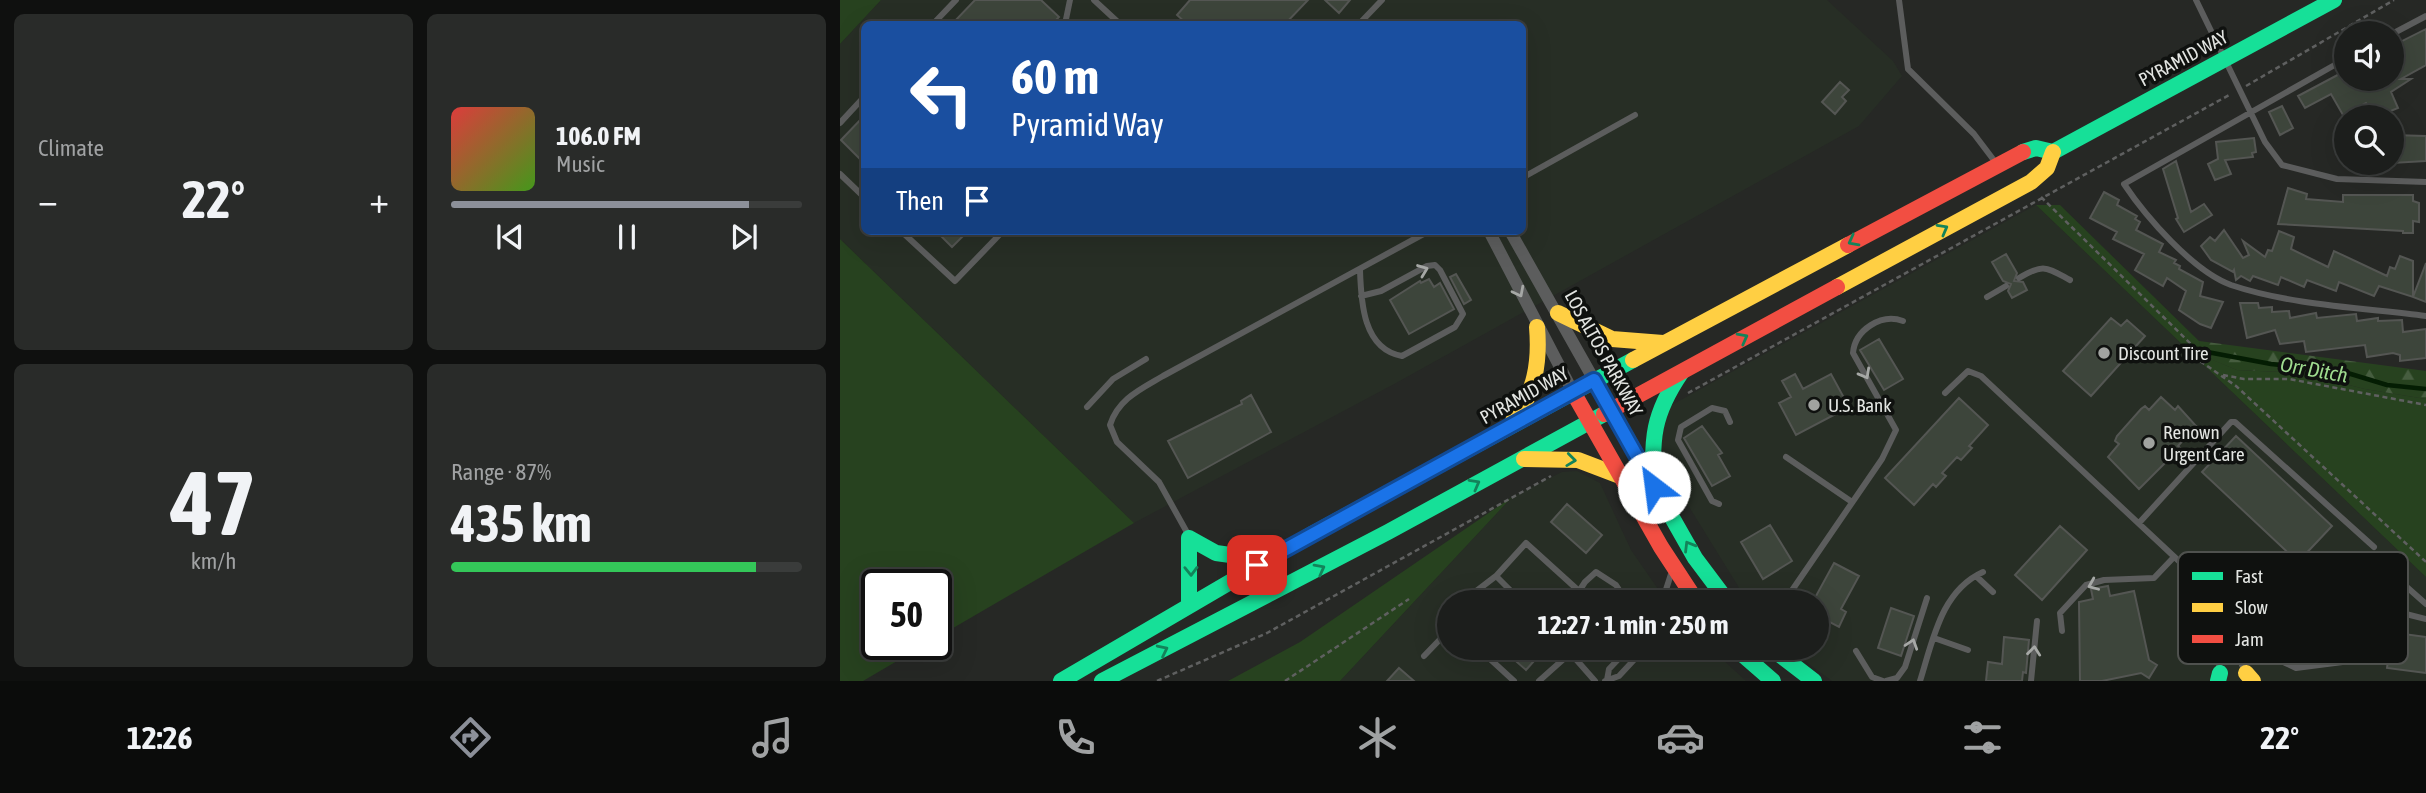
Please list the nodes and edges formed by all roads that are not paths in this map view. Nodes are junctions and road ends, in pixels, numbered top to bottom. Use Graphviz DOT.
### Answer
graph roads {
  1 [pos="956,0"];
  2 [pos="1070,0"];
  3 [pos="1094,0"];
  4 [pos="1382,0"];
  5 [pos="1899,0"];
  6 [pos="2196,0"];
  7 [pos="2334,0"];
  8 [pos="2426,16"];
  9 [pos="936,21"];
  10 [pos="1066,21"];
  11 [pos="1117,21"];
  12 [pos="1362,21"];
  13 [pos="2404,28"];
  14 [pos="2225,59"];
  15 [pos="2334,65"];
  16 [pos="861,100"];
  17 [pos="2251,110"];
  18 [pos="1635,115"];
  19 [pos="840,123"];
  20 [pos="2053,152"];
  21 [pos="1997,164"];
  22 [pos="840,174"];
  23 [pos="1526,176"];
  24 [pos="2426,182"];
  25 [pos="861,194"];
  26 [pos="905,235"];
  27 [pos="999,235"];
  28 [pos="1422,235"];
  29 [pos="1491,235"];
  30 [pos="1512,235"];
  31 [pos="1360,270"];
  32 [pos="2020,278"];
  33 [pos="2070,280"];
  34 [pos="2006,286"];
  35 [pos="1361,296"];
  36 [pos="1987,297"];
  37 [pos="1558,313"];
  38 [pos="2426,316"];
  39 [pos="1903,321"];
  40 [pos="1537,327"];
  41 [pos="1664,343"];
  42 [pos="1146,359"];
  43 [pos="1683,370"];
  44 [pos="1594,380"];
  45 [pos="1573,392"];
  46 [pos="1945,393"];
  47 [pos="1087,407"];
  48 [pos="1610,409"];
  49 [pos="1589,420"];
  50 [pos="1730,422"];
  51 [pos="1504,430"];
  52 [pos="1786,457"];
  53 [pos="1520,460"];
  54 [pos="1620,476"];
  55 [pos="1654,487"];
  56 [pos="1852,502"];
  57 [pos="1719,504"];
  58 [pos="2139,523"];
  59 [pos="1189,538"];
  60 [pos="2374,547"];
  61 [pos="2174,557"];
  62 [pos="1266,560"];
  63 [pos="2178,561"];
  64 [pos="1673,566"];
  65 [pos="1983,572"];
  66 [pos="1496,576"];
  67 [pos="1976,576"];
  68 [pos="2408,587"];
  69 [pos="1478,590"];
  70 [pos="1510,590"];
  71 [pos="1578,590"];
  72 [pos="1580,590"];
  73 [pos="1619,590"];
  74 [pos="1666,590"];
  75 [pos="1689,590"];
  76 [pos="1719,590"];
  77 [pos="1792,590"];
  78 [pos="1993,592"];
  79 [pos="1927,598"];
  80 [pos="2426,604"];
  81 [pos="1189,605"];
  82 [pos="2408,614"];
  83 [pos="2426,619"];
  84 [pos="2037,621"];
  85 [pos="2062,631"];
  86 [pos="1934,638"];
  87 [pos="1437,642"];
  88 [pos="1969,650"];
  89 [pos="1856,651"];
  90 [pos="1424,656"];
  91 [pos="1491,660"];
  92 [pos="1560,660"];
  93 [pos="1579,660"];
  94 [pos="1618,660"];
  95 [pos="1634,660"];
  96 [pos="1749,660"];
  97 [pos="1788,660"];
  98 [pos="2288,664"];
  99 [pos="2327,664"];
  100 [pos="1606,680"];
  101 [pos="1060,681"];
  102 [pos="1102,681"];
  103 [pos="1514,681"];
  104 [pos="1539,681"];
  105 [pos="1595,681"];
  106 [pos="1773,681"];
  107 [pos="1814,681"];
  108 [pos="1885,681"];
  109 [pos="1920,681"];
  110 [pos="2031,681"];
  1 -- 9 [label="lane"];
  2 -- 10 [label="lane"];
  3 -- 11 [label="lane"];
  4 -- 12 [label="lane"];
  5 -- 21 [label="lane"];
  6 -- 14 [label="lane"];
  7 -- 14 [label="main road, PYRAMID WAY"];
  8 -- 13 [label="lane"];
  14 -- 17 [label="lane"];
  14 -- 20 [label="main road, PYRAMID WAY"];
  15 -- 17 [label="lane"];
  16 -- 19 [label="lane"];
  17 -- 24 [label="lane"];
  17 -- 38 [label="lane"];
  18 -- 23 [label="lane"];
  20 -- 21 [label="main road, PYRAMID WAY"];
  43 -- 20 [label="main road, PYRAMID WAY, one-way"];
  21 -- 41 [label="main road, PYRAMID WAY, one-way"];
  22 -- 25 [label="lane"];
  26 -- 27 [label="lane"];
  28 -- 31 [label="lane"];
  29 -- 40 [label="street, one-way"];
  30 -- 37 [label="street, LOS ALTOS PARKWAY"];
  31 -- 35 [label="lane"];
  31 -- 59 [label="lane"];
  32 -- 33 [label="lane"];
  34 -- 36 [label="lane"];
  35 -- 35 [label="lane, one-way"];
  37 -- 41 [label="main road"];
  37 -- 44 [label="street, LOS ALTOS PARKWAY"];
  39 -- 56 [label="lane, one-way"];
  40 -- 45 [label="street"];
  40 -- 51 [label="main road"];
  41 -- 44 [label="main road, PYRAMID WAY"];
  42 -- 47 [label="lane"];
  43 -- 48 [label="main road, PYRAMID WAY"];
  43 -- 55 [label="main road"];
  44 -- 45 [label="main road, PYRAMID WAY"];
  44 -- 48 [label="main road, LOS ALTOS PARKWAY"];
  45 -- 49 [label="main road"];
  45 -- 51 [label="main road, PYRAMID WAY"];
  46 -- 58 [label="lane"];
  48 -- 49 [label="main road, PYRAMID WAY"];
  48 -- 55 [label="main road, LOS ALTOS PARKWAY"];
  49 -- 53 [label="main road, PYRAMID WAY"];
  49 -- 54 [label="main road"];
  50 -- 57 [label="lane"];
  51 -- 62 [label="main road, PYRAMID WAY"];
  52 -- 56 [label="lane"];
  53 -- 54 [label="main road, one-way"];
  102 -- 53 [label="main road, PYRAMID WAY, one-way"];
  54 -- 64 [label="main road"];
  76 -- 55 [label="main road, LOS ALTOS PARKWAY, one-way"];
  56 -- 77 [label="lane"];
  58 -- 60 [label="lane"];
  58 -- 61 [label="lane"];
  59 -- 62 [label="main road"];
  59 -- 81 [label="main road, one-way"];
  61 -- 63 [label="lane"];
  61 -- 85 [label="lane, one-way"];
  62 -- 81 [label="main road, PYRAMID WAY"];
  64 -- 74 [label="lane"];
  64 -- 75 [label="main road"];
  65 -- 67 [label="lane"];
  66 -- 69 [label="lane"];
  66 -- 70 [label="lane"];
  66 -- 71 [label="lane"];
  67 -- 78 [label="lane"];
  67 -- 86 [label="lane"];
  68 -- 80 [label="lane"];
  72 -- 73 [label="lane"];
  108 -- 79 [label="lane, one-way"];
  81 -- 101 [label="main road, PYRAMID WAY"];
  82 -- 83 [label="lane"];
  110 -- 84 [label="lane, one-way"];
  86 -- 88 [label="lane"];
  86 -- 109 [label="lane"];
  87 -- 90 [label="lane"];
  89 -- 108 [label="lane"];
  91 -- 103 [label="lane"];
  92 -- 104 [label="lane"];
  93 -- 105 [label="lane"];
  94 -- 100 [label="lane"];
  95 -- 100 [label="lane"];
  96 -- 106 [label="main road"];
  97 -- 107 [label="main road"];
  98 -- 99 [label="lane"];
}
